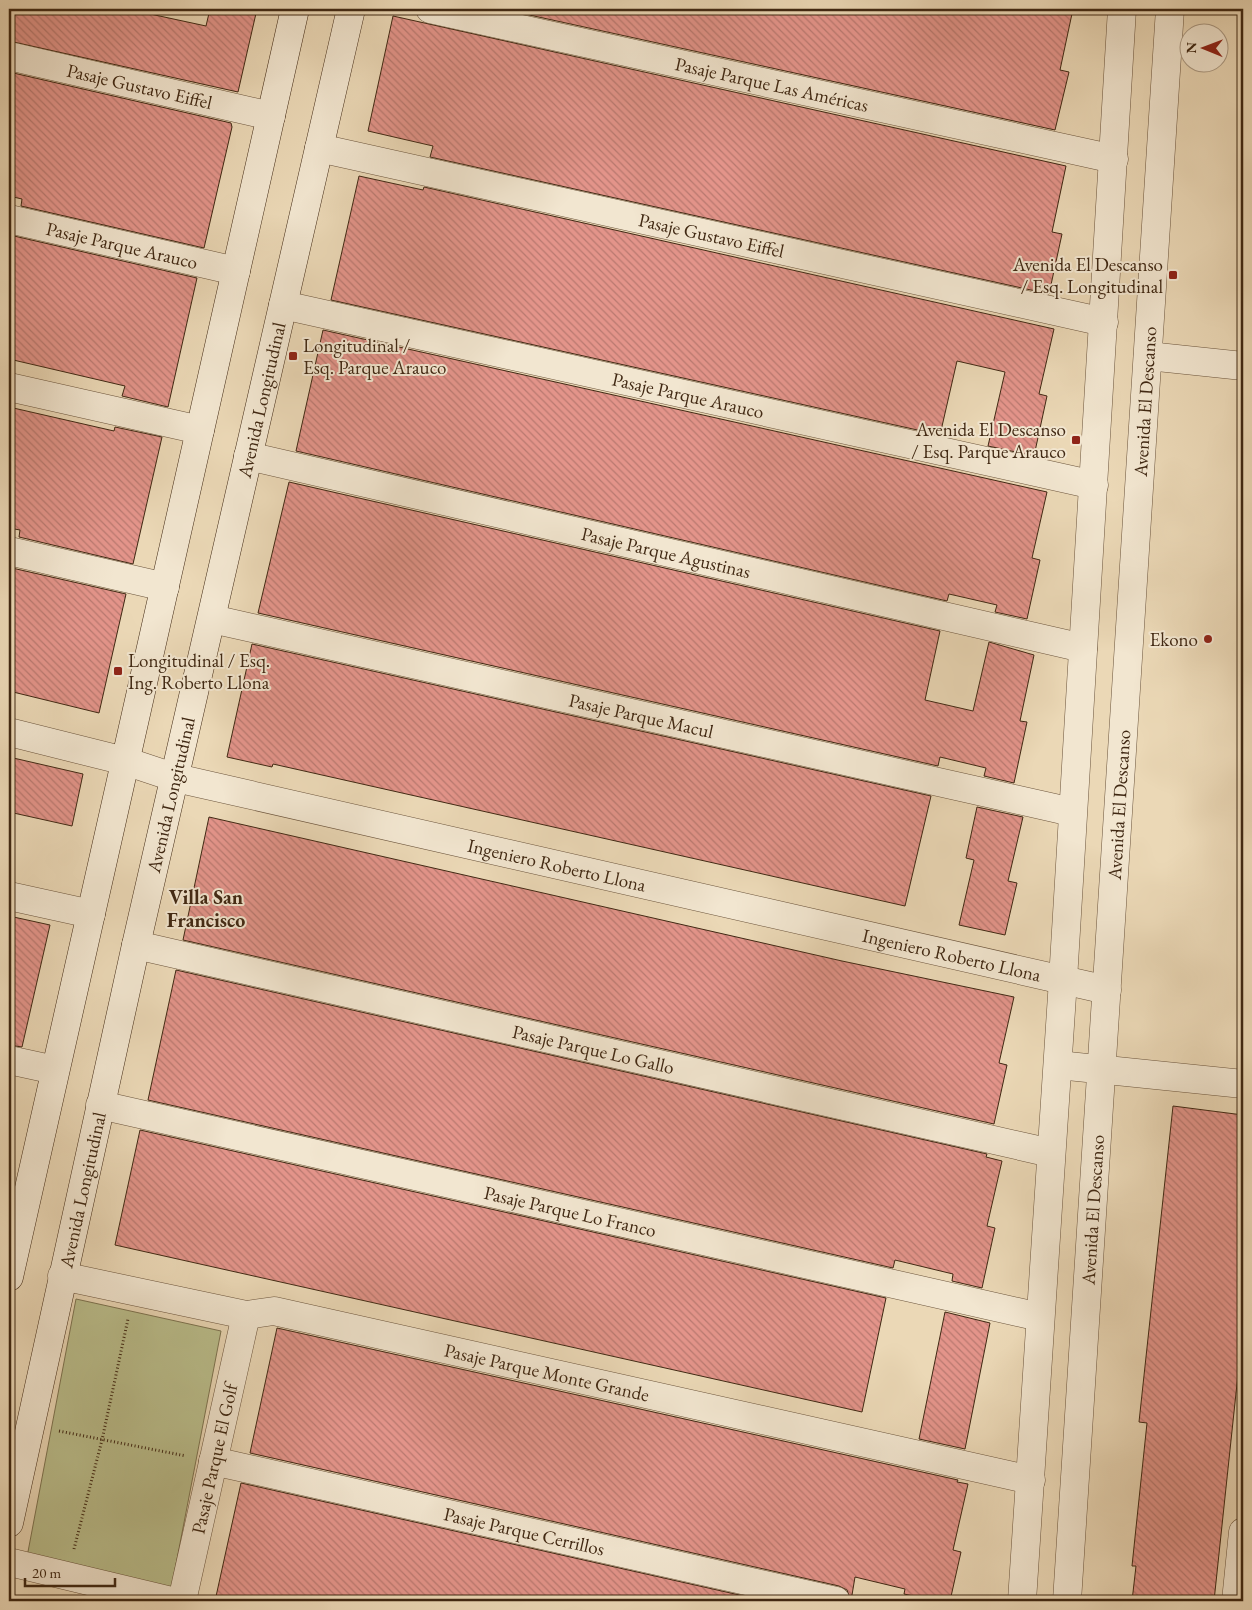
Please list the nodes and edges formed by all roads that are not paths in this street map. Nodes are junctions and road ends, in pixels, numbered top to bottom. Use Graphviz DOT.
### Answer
graph roads {
  1 [pos="295,9"];
  2 [pos="351,9"];
  3 [pos="430,9"];
  4 [pos="1122,9"];
  5 [pos="1170,9"];
  6 [pos="9,56"];
  7 [pos="271,116"];
  8 [pos="319,148"];
  9 [pos="1114,160"];
  10 [pos="9,219"];
  11 [pos="236,272"];
  12 [pos="283,305"];
  13 [pos="1104,322"];
  14 [pos="1148,356"];
  15 [pos="1243,366"];
  16 [pos="9,387"];
  17 [pos="200,430"];
  18 [pos="248,456"];
  19 [pos="1094,485"];
  20 [pos="9,552"];
  21 [pos="165,587"];
  22 [pos="212,619"];
  23 [pos="1083,648"];
  24 [pos="9,732"];
  25 [pos="125,761"];
  26 [pos="176,778"];
  27 [pos="1072,812"];
  28 [pos="9,896"];
  29 [pos="91,914"];
  30 [pos="136,945"];
  31 [pos="1063,980"];
  32 [pos="1107,990"];
  33 [pos="9,1060"];
  34 [pos="1058,1064"];
  35 [pos="1102,1069"];
  36 [pos="55,1070"];
  37 [pos="1243,1084"];
  38 [pos="100,1105"];
  39 [pos="1051,1154"];
  40 [pos="14,1231"];
  41 [pos="9,1276"];
  42 [pos="62,1276"];
  43 [pos="246,1316"];
  44 [pos="1040,1317"];
  45 [pos="213,1460"];
  46 [pos="1030,1480"];
  47 [pos="9,1523"];
  48 [pos="1243,1532"];
  49 [pos="9,1562"];
  50 [pos="172,1601"];
  51 [pos="182,1601"];
  52 [pos="836,1601"];
  53 [pos="1022,1601"];
  54 [pos="1067,1601"];
  55 [pos="1236,1601"];
  1 -- 7 [label="street"];
  2 -- 8 [label="street, Avenida Longitudinal"];
  3 -- 9 [label="street, Pasaje Parque Las Américas"];
  4 -- 9 [label="street"];
  5 -- 14 [label="street, Avenida El Descanso"];
  6 -- 7 [label="street, Pasaje Gustavo Eiffel"];
  7 -- 11 [label="street"];
  8 -- 12 [label="street, Avenida Longitudinal"];
  8 -- 13 [label="street, Pasaje Gustavo Eiffel"];
  9 -- 13 [label="street"];
  10 -- 11 [label="street, Pasaje Parque Arauco"];
  11 -- 17 [label="street"];
  12 -- 18 [label="street, Avenida Longitudinal"];
  12 -- 19 [label="street, Pasaje Parque Arauco"];
  13 -- 19 [label="street"];
  14 -- 15 [label="street"];
  14 -- 32 [label="street, Avenida El Descanso"];
  16 -- 17 [label="street"];
  17 -- 21 [label="street"];
  18 -- 22 [label="street, Avenida Longitudinal"];
  18 -- 23 [label="street, Pasaje Parque Agustinas"];
  19 -- 23 [label="street"];
  20 -- 21 [label="street"];
  21 -- 25 [label="street"];
  22 -- 26 [label="street, Avenida Longitudinal"];
  22 -- 27 [label="street, Pasaje Parque Macul"];
  23 -- 27 [label="street"];
  24 -- 25 [label="street, Ingeniero Roberto Llona"];
  25 -- 26 [label="street, Ingeniero Roberto Llona"];
  25 -- 29 [label="street"];
  26 -- 30 [label="street, Avenida Longitudinal"];
  26 -- 31 [label="street, Ingeniero Roberto Llona"];
  27 -- 31 [label="street"];
  28 -- 29 [label="street"];
  29 -- 36 [label="street"];
  30 -- 38 [label="street, Avenida Longitudinal"];
  30 -- 39 [label="street, Pasaje Parque Lo Gallo"];
  31 -- 32 [label="street, Ingeniero Roberto Llona"];
  31 -- 34 [label="street"];
  32 -- 35 [label="street, Avenida El Descanso"];
  33 -- 36 [label="street"];
  34 -- 35 [label="street"];
  34 -- 39 [label="street"];
  35 -- 37 [label="street"];
  35 -- 54 [label="street, Avenida El Descanso"];
  36 -- 40 [label="street"];
  38 -- 42 [label="street, Avenida Longitudinal"];
  38 -- 44 [label="street, Pasaje Parque Lo Franco"];
  39 -- 44 [label="street"];
  40 -- 41 [label="street"];
  42 -- 43 [label="street, Pasaje Parque Monte Grande"];
  42 -- 47 [label="street, Avenida Longitudinal"];
  43 -- 45 [label="street, Pasaje Parque El Golf"];
  43 -- 46 [label="street, Pasaje Parque Monte Grande"];
  44 -- 46 [label="street"];
  45 -- 51 [label="street, Pasaje Parque El Golf"];
  45 -- 52 [label="street, Pasaje Parque Cerrillos"];
  46 -- 53 [label="street"];
  48 -- 55 [label="street"];
  49 -- 50 [label="street"];
}
